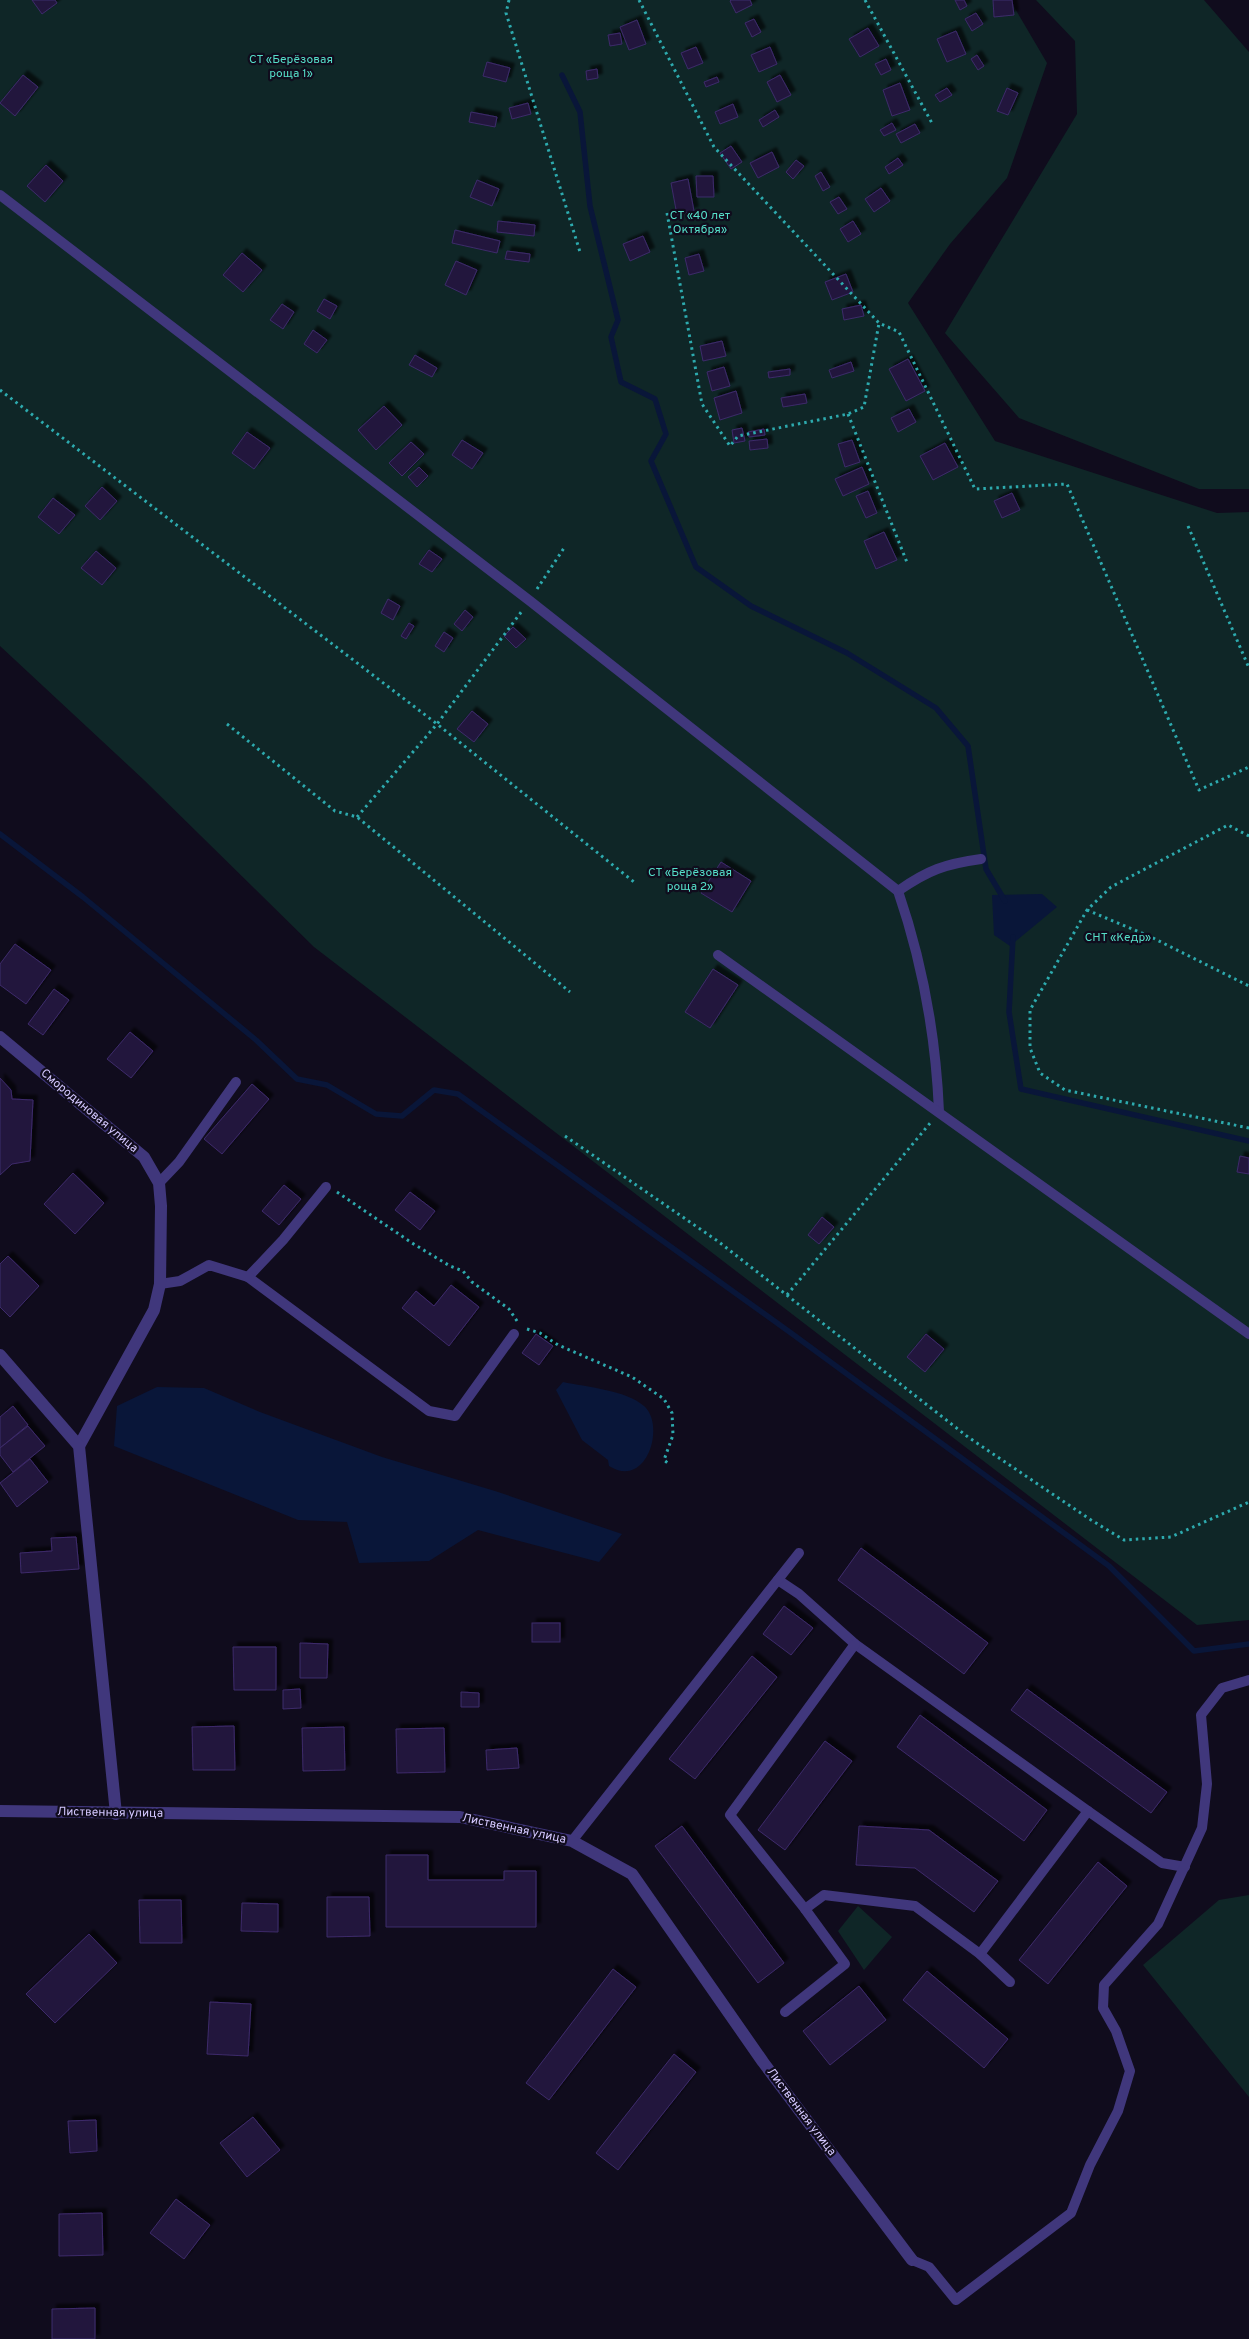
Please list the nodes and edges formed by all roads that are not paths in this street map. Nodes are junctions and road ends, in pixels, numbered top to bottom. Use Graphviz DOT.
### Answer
graph roads {
  1 [pos="0,194"];
  2 [pos="981,858"];
  3 [pos="898,892"];
  4 [pos="718,955"];
  5 [pos="0,1037"];
  6 [pos="236,1082"];
  7 [pos="939,1112"];
  8 [pos="159,1183"];
  9 [pos="326,1187"];
  10 [pos="248,1277"];
  11 [pos="160,1284"];
  12 [pos="514,1334"];
  13 [pos="1249,1334"];
  14 [pos="0,1356"];
  15 [pos="79,1446"];
  16 [pos="799,1553"];
  17 [pos="778,1580"];
  18 [pos="856,1644"];
  19 [pos="1249,1680"];
  20 [pos="0,1811"];
  21 [pos="1088,1811"];
  22 [pos="116,1814"];
  23 [pos="572,1842"];
  24 [pos="1185,1867"];
  25 [pos="805,1909"];
  26 [pos="980,1954"];
  27 [pos="1010,1982"];
  28 [pos="785,2012"];
  29 [pos="912,2260"];
  1 -- 3 [label="lane"];
  2 -- 3 [label="lane"];
  3 -- 7 [label="lane"];
  4 -- 7 [label="lane"];
  5 -- 8 [label="street, Смородиновая улица"];
  6 -- 8 [label="lane"];
  7 -- 13 [label="lane"];
  8 -- 11 [label="street, Смородиновая улица"];
  9 -- 10 [label="lane"];
  10 -- 11 [label="lane"];
  10 -- 12 [label="lane"];
  11 -- 15 [label="street, Смородиновая улица"];
  14 -- 15 [label="street"];
  15 -- 22 [label="street"];
  16 -- 17 [label="lane"];
  17 -- 18 [label="lane"];
  17 -- 23 [label="lane"];
  18 -- 21 [label="lane"];
  18 -- 25 [label="lane"];
  19 -- 24 [label="lane"];
  20 -- 22 [label="street, Лиственная улица"];
  21 -- 24 [label="lane"];
  21 -- 26 [label="lane"];
  22 -- 23 [label="street, Лиственная улица"];
  23 -- 29 [label="street, Лиственная улица"];
  24 -- 29 [label="lane"];
  25 -- 26 [label="lane"];
  25 -- 28 [label="lane"];
  26 -- 27 [label="lane"];
}
